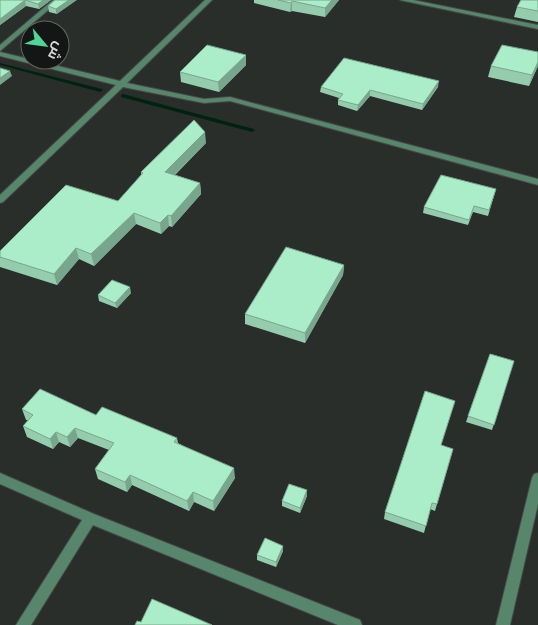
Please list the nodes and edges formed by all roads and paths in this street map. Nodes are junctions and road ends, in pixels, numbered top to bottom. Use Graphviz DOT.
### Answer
graph roads {
  1 [pos="57,0"];
  2 [pos="208,0"];
  3 [pos="403,0"];
  4 [pos="538,27"];
  5 [pos="0,49"];
  6 [pos="0,54"];
  7 [pos="122,84"];
  8 [pos="538,182"];
  9 [pos="0,200"];
  10 [pos="0,478"];
  11 [pos="538,478"];
  12 [pos="90,518"];
  13 [pos="23,625"];
  14 [pos="355,625"];
  15 [pos="503,625"];
  1 -- 5 [label="street"];
  2 -- 7 [label="street"];
  3 -- 4 [label="street"];
  6 -- 7 [label="street"];
  7 -- 8 [label="street"];
  7 -- 9 [label="street"];
  10 -- 12 [label="street"];
  11 -- 15 [label="street"];
  12 -- 13 [label="street"];
  12 -- 14 [label="street"];
}
